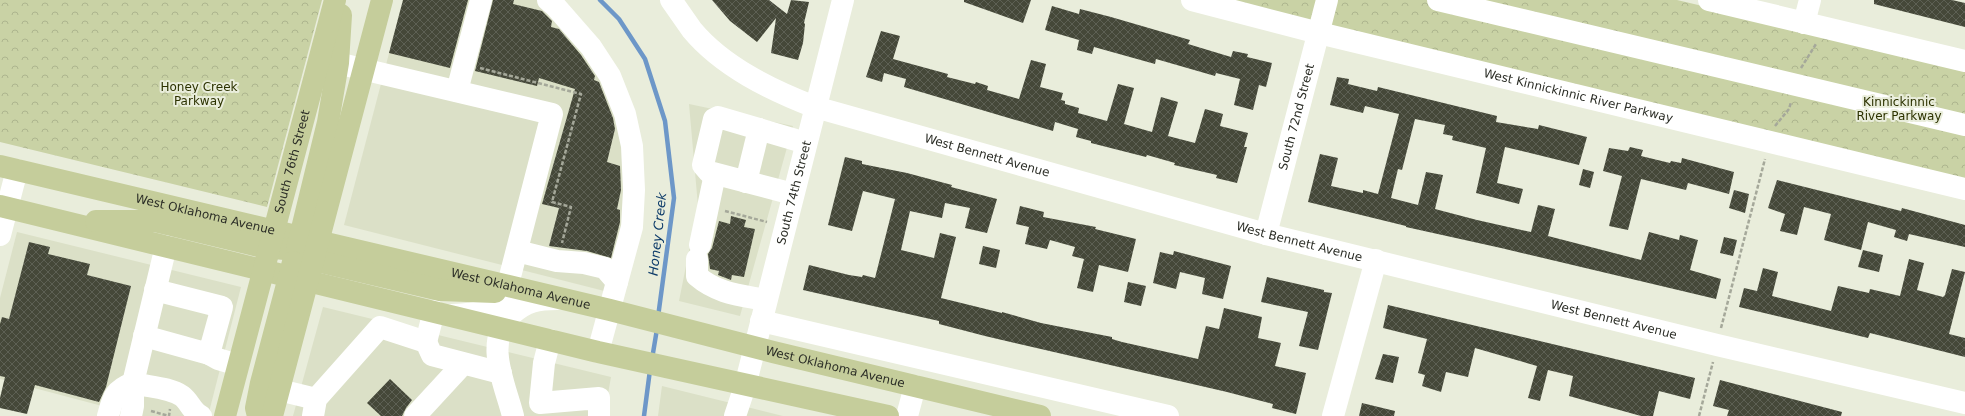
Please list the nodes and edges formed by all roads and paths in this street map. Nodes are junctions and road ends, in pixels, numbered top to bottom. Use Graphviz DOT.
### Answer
graph roads {
  1 [pos="336,0"];
  2 [pos="341,0"];
  3 [pos="382,0"];
  4 [pos="481,0"];
  5 [pos="548,0"];
  6 [pos="671,0"];
  7 [pos="843,0"];
  8 [pos="1192,0"];
  9 [pos="1327,0"];
  10 [pos="1438,0"];
  11 [pos="1709,0"];
  12 [pos="1810,0"];
  13 [pos="1804,23"];
  14 [pos="1319,33"];
  15 [pos="329,61"];
  16 [pos="1965,61"];
  17 [pos="364,68"];
  18 [pos="457,91"];
  19 [pos="815,107"];
  20 [pos="1965,125"];
  21 [pos="759,129"];
  22 [pos="1769,142"];
  23 [pos="806,143"];
  24 [pos="8,168"];
  25 [pos="716,174"];
  26 [pos="746,182"];
  27 [pos="1965,189"];
  28 [pos="793,194"];
  29 [pos="4,207"];
  30 [pos="708,207"];
  31 [pos="767,222"];
  32 [pos="70,223"];
  33 [pos="1266,234"];
  34 [pos="0,235"];
  35 [pos="272,240"];
  36 [pos="166,246"];
  37 [pos="517,251"];
  38 [pos="301,256"];
  39 [pos="1376,260"];
  40 [pos="264,270"];
  41 [pos="617,282"];
  42 [pos="155,290"];
  43 [pos="514,290"];
  44 [pos="560,298"];
  45 [pos="766,300"];
  46 [pos="618,312"];
  47 [pos="442,313"];
  48 [pos="761,322"];
  49 [pos="501,328"];
  50 [pos="144,336"];
  51 [pos="550,340"];
  52 [pos="426,342"];
  53 [pos="1717,346"];
  54 [pos="754,347"];
  55 [pos="598,352"];
  56 [pos="209,354"];
  57 [pos="463,364"];
  58 [pos="238,365"];
  59 [pos="501,373"];
  60 [pos="133,383"];
  61 [pos="745,386"];
  62 [pos="915,386"];
  63 [pos="279,390"];
  64 [pos="540,403"];
  65 [pos="1965,403"];
  66 [pos="315,408"];
  67 [pos="188,412"];
  68 [pos="129,413"];
  69 [pos="512,413"];
  70 [pos="108,416"];
  71 [pos="225,416"];
  72 [pos="258,416"];
  73 [pos="272,416"];
  74 [pos="415,416"];
  75 [pos="599,416"];
  76 [pos="735,416"];
  77 [pos="888,416"];
  78 [pos="907,416"];
  79 [pos="1040,416"];
  80 [pos="1168,416"];
  81 [pos="1333,416"];
  82 [pos="1699,416"];
  1 -- 15 [label="main road, South 76th Street"];
  2 -- 15 [label="main road"];
  3 -- 17 [label="main road"];
  4 -- 18 [label="street"];
  5 -- 41 [label="street"];
  6 -- 19 [label="street, West Bennett Avenue"];
  7 -- 19 [label="street, South 74th Street"];
  8 -- 14 [label="street, West Kinnickinnic River Parkway"];
  9 -- 14 [label="street, South 72nd Street"];
  10 -- 20 [label="street"];
  11 -- 13 [label="street"];
  12 -- 13 [label="street"];
  13 -- 16 [label="street"];
  14 -- 22 [label="street, West Kinnickinnic River Parkway"];
  14 -- 33 [label="street, South 72nd Street"];
  15 -- 17 [label="street"];
  15 -- 35 [label="main road, South 76th Street"];
  15 -- 38 [label="main road"];
  17 -- 18 [label="street"];
  17 -- 38 [label="main road"];
  18 -- 37 [label="street"];
  19 -- 23 [label="street, South 74th Street"];
  19 -- 33 [label="street, West Bennett Avenue"];
  21 -- 23 [label="street"];
  21 -- 25 [label="street"];
  21 -- 26 [label="street"];
  22 -- 27 [label="street, West Kinnickinnic River Parkway"];
  22 -- 53 [label="path"];
  23 -- 28 [label="street, South 74th Street"];
  24 -- 29 [label="street"];
  24 -- 35 [label="main road, West Oklahoma Avenue"];
  25 -- 26 [label="street"];
  25 -- 30 [label="street"];
  26 -- 28 [label="street"];
  28 -- 45 [label="street, South 74th Street"];
  29 -- 32 [label="main road, West Oklahoma Avenue"];
  29 -- 34 [label="street"];
  30 -- 31 [label="path"];
  30 -- 45 [label="street"];
  32 -- 35 [label="main road"];
  32 -- 36 [label="main road, West Oklahoma Avenue"];
  33 -- 39 [label="street, West Bennett Avenue"];
  35 -- 38 [label="main road"];
  35 -- 40 [label="main road, South 76th Street"];
  36 -- 40 [label="main road, West Oklahoma Avenue"];
  36 -- 42 [label="street"];
  37 -- 41 [label="street"];
  37 -- 43 [label="street"];
  38 -- 40 [label="main road, West Oklahoma Avenue"];
  38 -- 43 [label="main road, West Oklahoma Avenue"];
  38 -- 47 [label="main road, West Oklahoma Avenue"];
  38 -- 63 [label="main road"];
  38 -- 72 [label="main road"];
  39 -- 53 [label="street, West Bennett Avenue"];
  39 -- 81 [label="street"];
  40 -- 58 [label="main road, South 76th Street"];
  41 -- 46 [label="street"];
  42 -- 50 [label="street"];
  42 -- 56 [label="street"];
  43 -- 44 [label="main road, West Oklahoma Avenue"];
  43 -- 47 [label="street"];
  44 -- 46 [label="main road, West Oklahoma Avenue"];
  44 -- 49 [label="street"];
  45 -- 48 [label="street, South 74th Street"];
  46 -- 54 [label="main road, West Oklahoma Avenue"];
  46 -- 55 [label="street"];
  47 -- 49 [label="main road, West Oklahoma Avenue"];
  47 -- 52 [label="street"];
  48 -- 54 [label="street, South 74th Street"];
  48 -- 80 [label="street"];
  49 -- 51 [label="main road, West Oklahoma Avenue"];
  49 -- 59 [label="street"];
  50 -- 56 [label="street"];
  50 -- 60 [label="street"];
  51 -- 55 [label="main road, West Oklahoma Avenue"];
  51 -- 64 [label="street"];
  52 -- 57 [label="street"];
  52 -- 66 [label="street"];
  53 -- 65 [label="street, West Bennett Avenue"];
  53 -- 82 [label="path"];
  54 -- 61 [label="street, South 74th Street"];
  54 -- 62 [label="main road, West Oklahoma Avenue"];
  55 -- 61 [label="main road, West Oklahoma Avenue"];
  56 -- 58 [label="street"];
  57 -- 59 [label="street"];
  57 -- 74 [label="street"];
  58 -- 71 [label="main road, South 76th Street"];
  59 -- 69 [label="street"];
  60 -- 67 [label="street"];
  60 -- 68 [label="street"];
  60 -- 70 [label="street"];
  61 -- 76 [label="street, South 74th Street"];
  61 -- 77 [label="main road, West Oklahoma Avenue"];
  62 -- 78 [label="street"];
  62 -- 79 [label="main road, West Oklahoma Avenue"];
  63 -- 66 [label="street"];
  63 -- 73 [label="main road"];
  64 -- 69 [label="street"];
  64 -- 75 [label="street"];
  67 -- 68 [label="path"];
}
